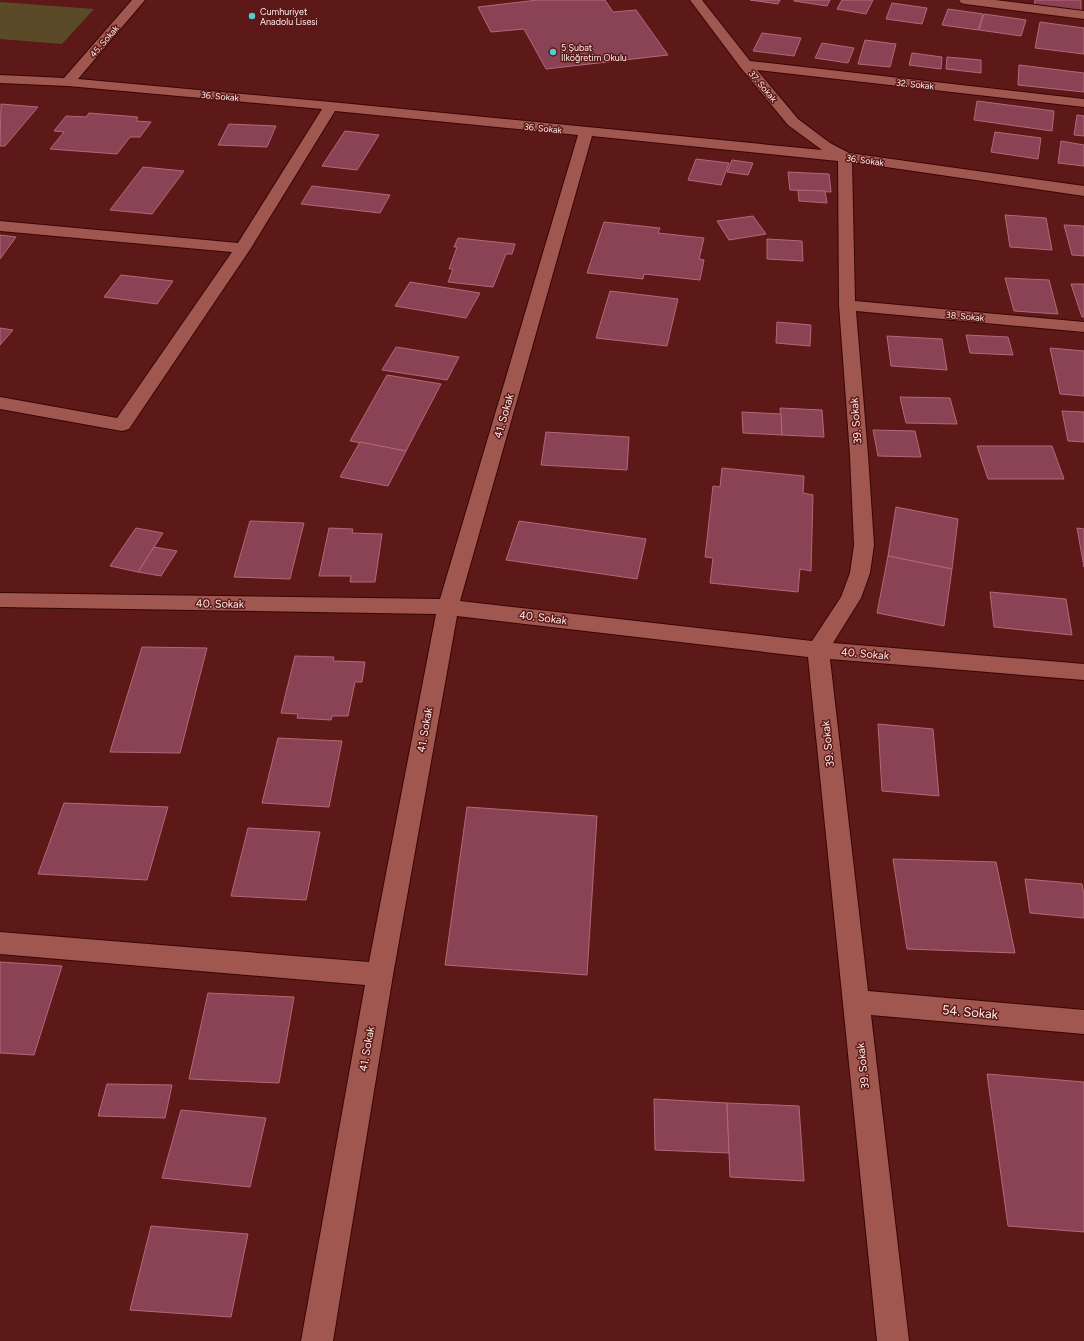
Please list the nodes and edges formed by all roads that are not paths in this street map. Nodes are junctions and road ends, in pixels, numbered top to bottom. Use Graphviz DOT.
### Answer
graph roads {
  1 [pos="139,0"];
  2 [pos="696,0"];
  3 [pos="965,0"];
  4 [pos="1084,15"];
  5 [pos="746,65"];
  6 [pos="0,79"];
  7 [pos="68,82"];
  8 [pos="1084,103"];
  9 [pos="331,106"];
  10 [pos="586,132"];
  11 [pos="845,157"];
  12 [pos="1084,190"];
  13 [pos="0,226"];
  14 [pos="243,248"];
  15 [pos="847,305"];
  16 [pos="1084,327"];
  17 [pos="0,403"];
  18 [pos="0,600"];
  19 [pos="448,607"];
  20 [pos="818,650"];
  21 [pos="1084,672"];
  22 [pos="0,943"];
  23 [pos="380,975"];
  24 [pos="856,1002"];
  25 [pos="1084,1022"];
  26 [pos="317,1341"];
  27 [pos="893,1341"];
  1 -- 7 [label="street, 45. Sokak"];
  2 -- 5 [label="street, 37. Sokak"];
  3 -- 4 [label="street"];
  5 -- 8 [label="street, 32. Sokak"];
  5 -- 11 [label="street, 37. Sokak"];
  6 -- 7 [label="street, 36. Sokak"];
  7 -- 9 [label="street, 36. Sokak"];
  9 -- 10 [label="street, 36. Sokak"];
  9 -- 14 [label="street"];
  10 -- 11 [label="street, 36. Sokak"];
  10 -- 19 [label="street, 41. Sokak"];
  11 -- 12 [label="street, 36. Sokak"];
  11 -- 15 [label="street, 39. Sokak"];
  13 -- 14 [label="street"];
  14 -- 17 [label="street"];
  15 -- 16 [label="street, 38. Sokak"];
  15 -- 20 [label="street, 39. Sokak"];
  18 -- 19 [label="street, 40. Sokak"];
  19 -- 20 [label="street, 40. Sokak"];
  19 -- 23 [label="street, 41. Sokak"];
  20 -- 21 [label="street, 40. Sokak"];
  20 -- 24 [label="street, 39. Sokak"];
  22 -- 23 [label="street"];
  23 -- 26 [label="street, 41. Sokak"];
  24 -- 25 [label="street, 54. Sokak"];
  24 -- 27 [label="street, 39. Sokak"];
}
